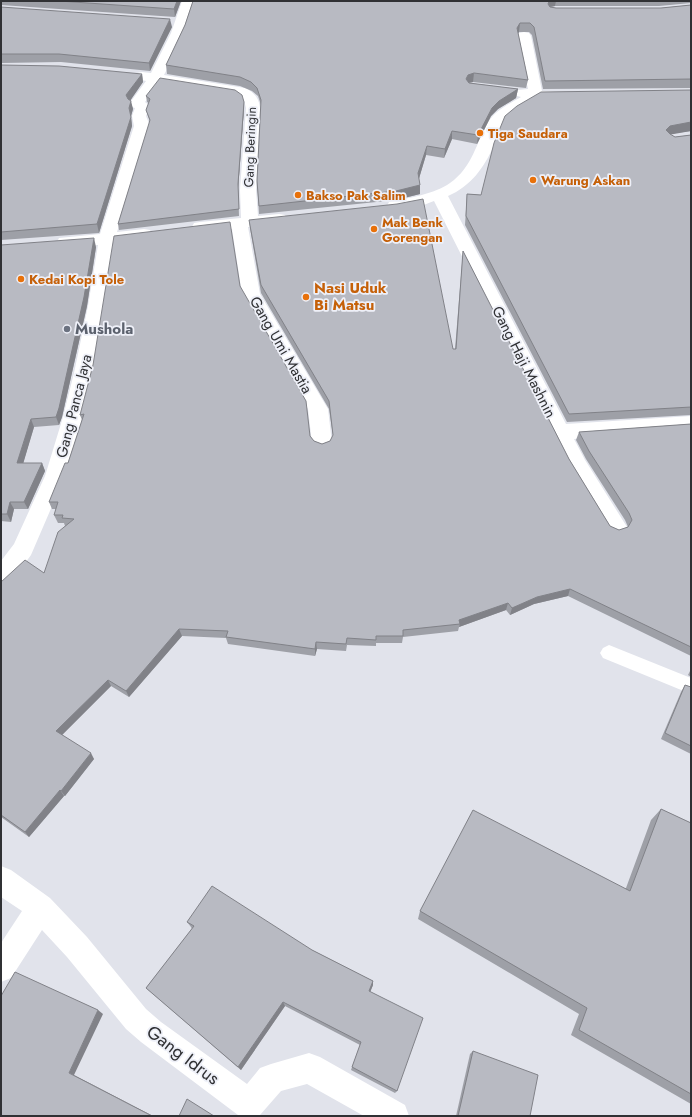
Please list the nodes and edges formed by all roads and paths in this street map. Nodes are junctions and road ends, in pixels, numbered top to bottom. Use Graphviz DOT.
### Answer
graph roads {
  1 [pos="189,1"];
  2 [pos="167,22"];
  3 [pos="182,23"];
  4 [pos="524,36"];
  5 [pos="128,75"];
  6 [pos="156,78"];
  7 [pos="505,91"];
  8 [pos="536,95"];
  9 [pos="580,95"];
  10 [pos="438,194"];
  11 [pos="382,207"];
  12 [pos="295,217"];
  13 [pos="245,222"];
  14 [pos="183,229"];
  15 [pos="160,232"];
  16 [pos="107,239"];
  17 [pos="47,243"];
  18 [pos="691,423"];
  19 [pos="560,432"];
  20 [pos="322,443"];
  21 [pos="616,527"];
  22 [pos="1,578"];
  23 [pos="609,653"];
  24 [pos="691,686"];
  25 [pos="1,880"];
  26 [pos="40,908"];
  27 [pos="1,968"];
  28 [pos="247,1110"];
  29 [pos="394,1116"];
  1 -- 3 [label="street"];
  2 -- 3 [label="street"];
  3 -- 6 [label="street"];
  4 -- 8 [label="street"];
  5 -- 6 [label="street"];
  6 -- 13 [label="street, Gang Beringin"];
  6 -- 16 [label="street, Gang Panca Jaya"];
  7 -- 8 [label="street"];
  8 -- 9 [label="street"];
  8 -- 10 [label="street"];
  10 -- 11 [label="street"];
  10 -- 19 [label="street, Gang Haji Mashnin"];
  12 -- 13 [label="street"];
  13 -- 14 [label="street"];
  13 -- 20 [label="street, Gang Umi Mastia"];
  15 -- 16 [label="street"];
  16 -- 17 [label="street"];
  16 -- 22 [label="street, Gang Panca Jaya"];
  18 -- 19 [label="street"];
  19 -- 21 [label="street, Gang Haji Mashnin"];
  23 -- 24 [label="lane"];
  25 -- 26 [label="street, Gang Idrus"];
  26 -- 27 [label="street"];
  26 -- 28 [label="street, Gang Idrus"];
  28 -- 29 [label="street, Gang Idrus"];
}
